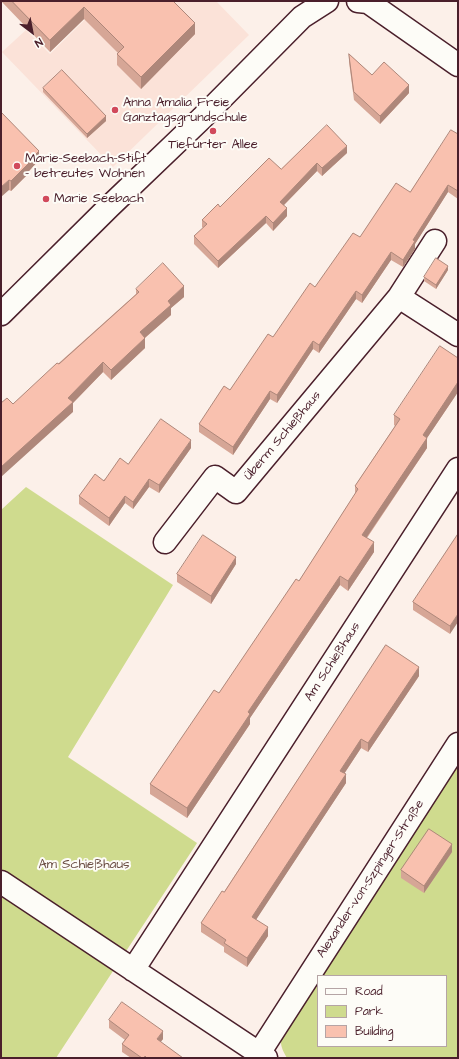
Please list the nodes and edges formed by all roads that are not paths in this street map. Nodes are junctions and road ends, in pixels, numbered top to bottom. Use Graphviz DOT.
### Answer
graph roads {
  1 [pos="326,1"];
  2 [pos="358,1"];
  3 [pos="458,65"];
  4 [pos="435,241"];
  5 [pos="399,297"];
  6 [pos="1,314"];
  7 [pos="458,335"];
  8 [pos="458,469"];
  9 [pos="164,542"];
  10 [pos="458,744"];
  11 [pos="1,882"];
  12 [pos="133,970"];
  13 [pos="260,1056"];
  1 -- 6 [label="street"];
  2 -- 3 [label="street"];
  4 -- 5 [label="street, Überm Schießhaus"];
  5 -- 7 [label="street"];
  5 -- 9 [label="street, Überm Schießhaus"];
  8 -- 12 [label="street, Am Schießhaus"];
  10 -- 13 [label="street, Alexander-von-Szpinger-Straße"];
  11 -- 12 [label="street"];
  12 -- 13 [label="street"];
}
